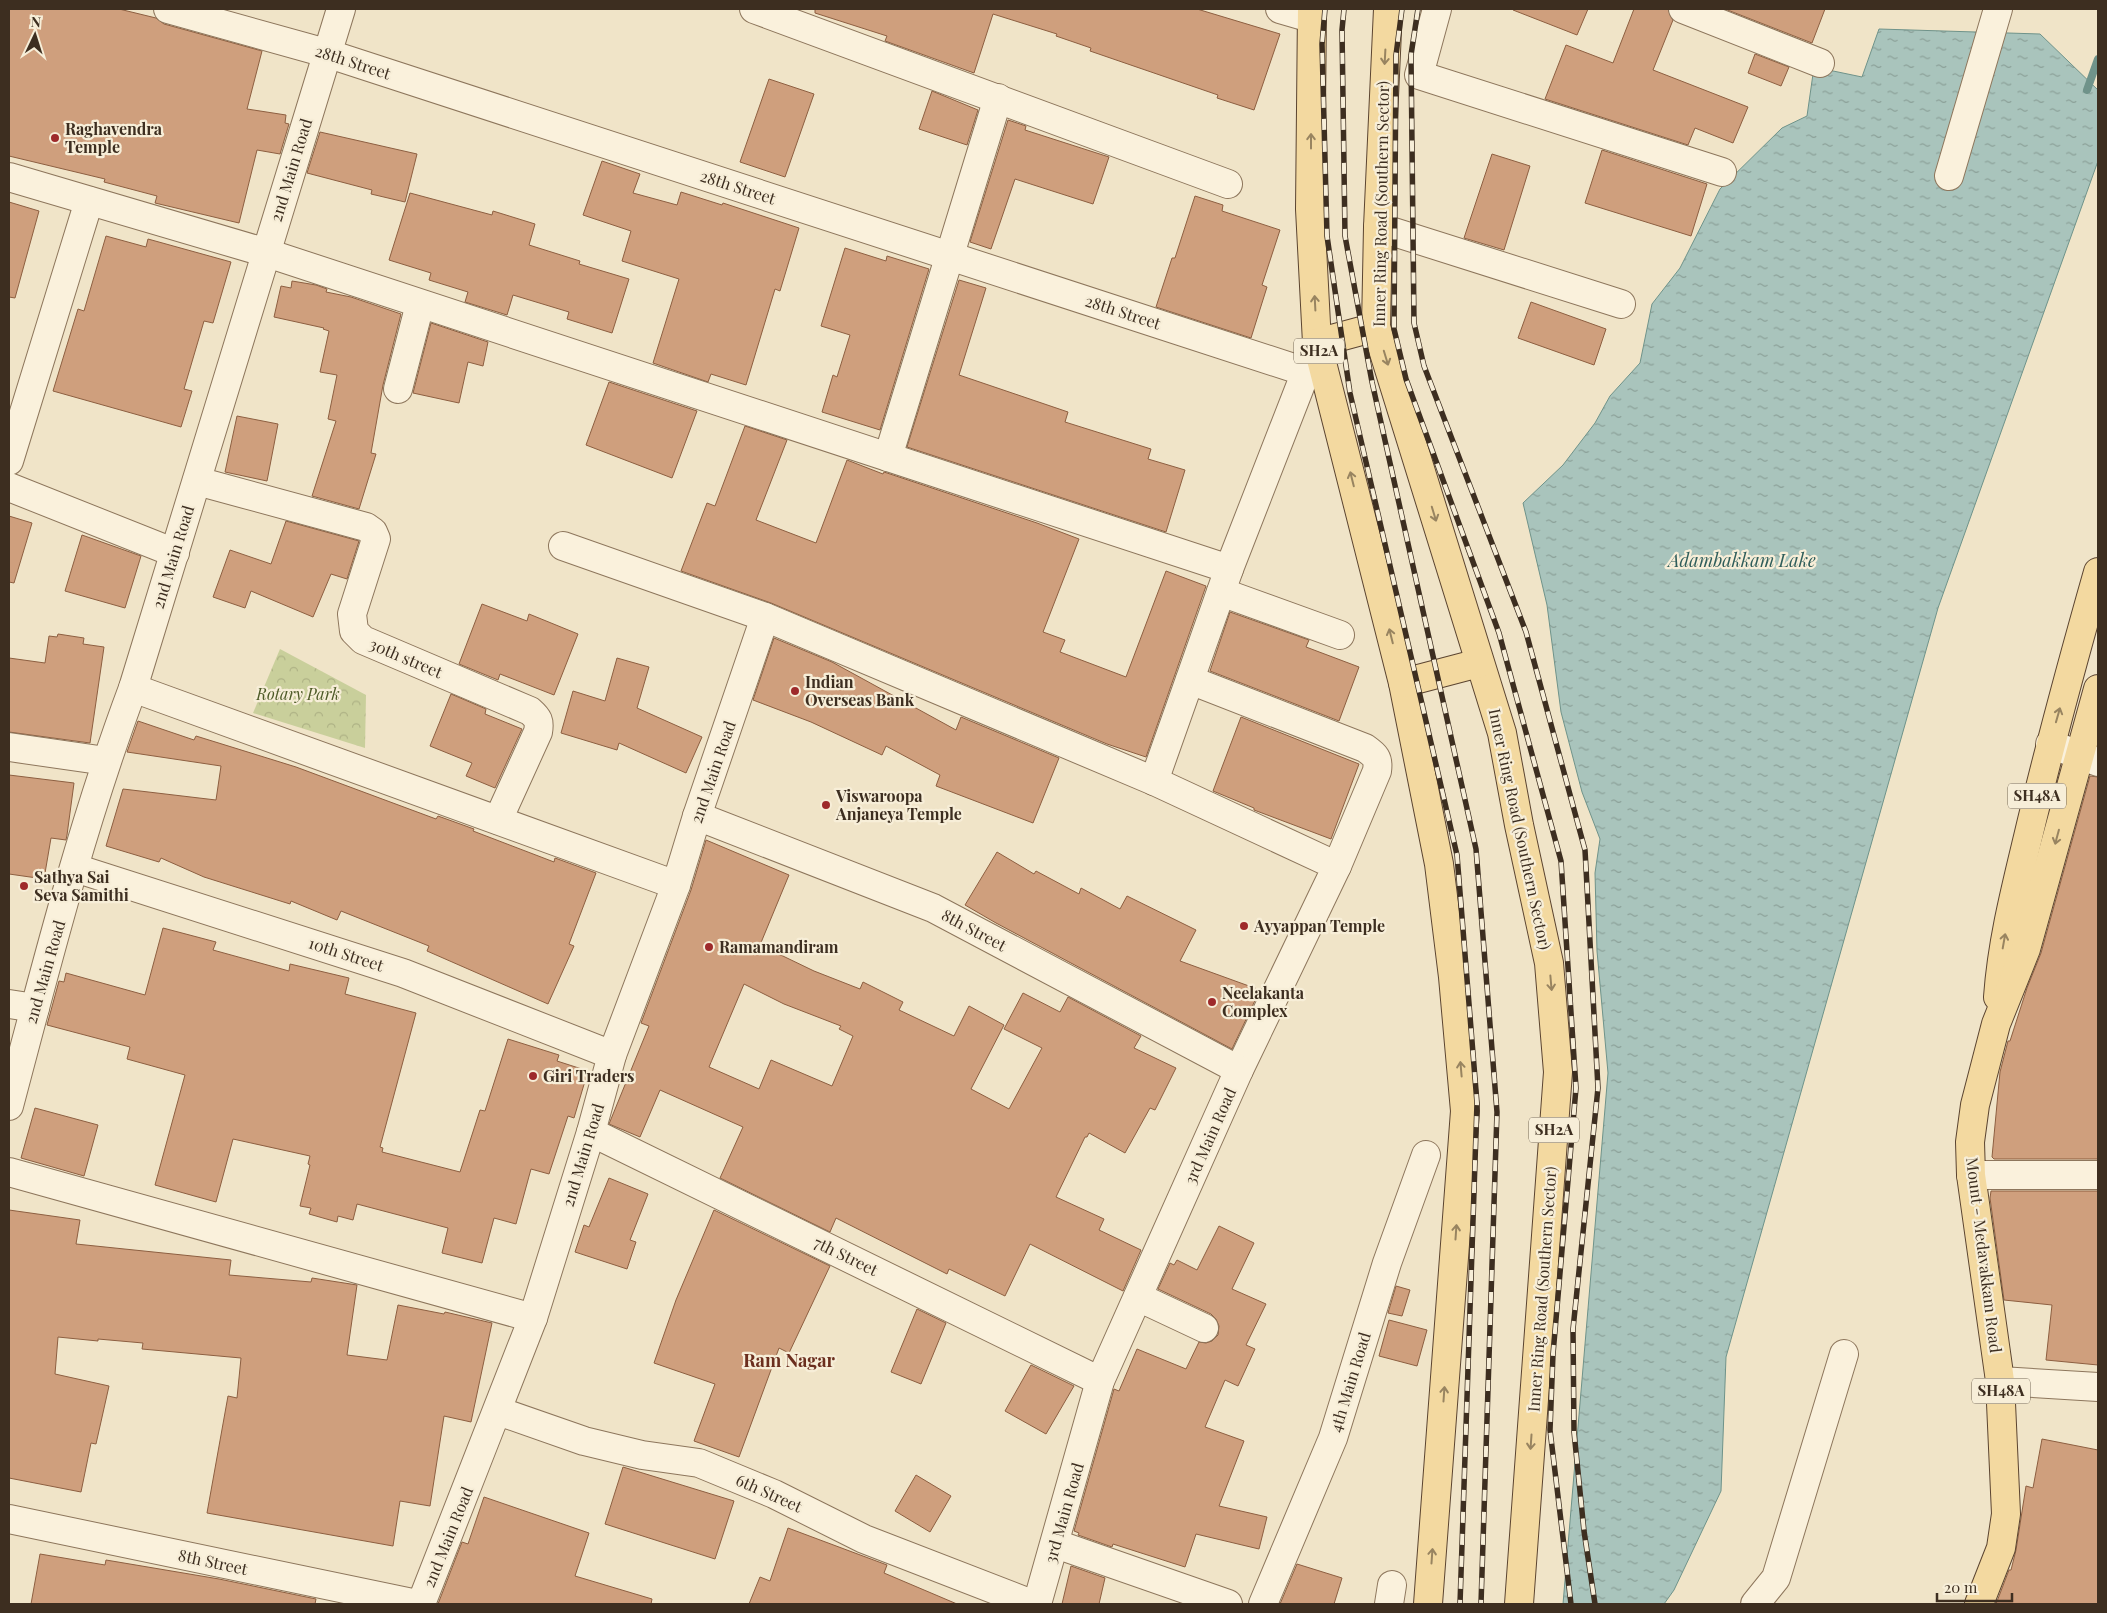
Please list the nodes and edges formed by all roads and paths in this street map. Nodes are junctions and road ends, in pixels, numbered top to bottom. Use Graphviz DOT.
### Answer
graph roads {
  1 [pos="168,9"];
  2 [pos="341,9"];
  3 [pos="754,9"];
  4 [pos="1280,9"];
  5 [pos="1388,9"];
  6 [pos="1437,9"];
  7 [pos="1683,9"];
  8 [pos="1998,9"];
  9 [pos="1312,14"];
  10 [pos="326,53"];
  11 [pos="1820,63"];
  12 [pos="998,98"];
  13 [pos="1722,172"];
  14 [pos="1949,176"];
  15 [pos="9,177"];
  16 [pos="1228,184"];
  17 [pos="89,201"];
  18 [pos="1378,227"];
  19 [pos="267,253"];
  20 [pos="948,255"];
  21 [pos="420,304"];
  22 [pos="1622,304"];
  23 [pos="1376,327"];
  24 [pos="1317,343"];
  25 [pos="1306,372"];
  26 [pos="398,389"];
  27 [pos="17,405"];
  28 [pos="888,457"];
  29 [pos="9,461"];
  30 [pos="196,480"];
  31 [pos="9,487"];
  32 [pos="563,546"];
  33 [pos="175,552"];
  34 [pos="2098,572"];
  35 [pos="1225,580"];
  36 [pos="765,618"];
  37 [pos="1340,635"];
  38 [pos="1480,663"];
  39 [pos="1190,680"];
  40 [pos="1404,683"];
  41 [pos="133,688"];
  42 [pos="2098,689"];
  43 [pos="2050,744"];
  44 [pos="9,747"];
  45 [pos="2089,759"];
  46 [pos="106,761"];
  47 [pos="1154,781"];
  48 [pos="697,816"];
  49 [pos="498,820"];
  50 [pos="1337,866"];
  51 [pos="74,868"];
  52 [pos="676,885"];
  53 [pos="22,1006"];
  54 [pos="1996,1024"];
  55 [pos="612,1055"];
  56 [pos="1240,1070"];
  57 [pos="9,1106"];
  58 [pos="592,1132"];
  59 [pos="1426,1155"];
  60 [pos="9,1172"];
  61 [pos="1971,1175"];
  62 [pos="2098,1175"];
  63 [pos="1138,1297"];
  64 [pos="533,1318"];
  65 [pos="1204,1328"];
  66 [pos="1844,1354"];
  67 [pos="1100,1381"];
  68 [pos="2000,1381"];
  69 [pos="2098,1387"];
  70 [pos="498,1411"];
  71 [pos="9,1519"];
  72 [pos="1056,1544"];
  73 [pos="417,1604"];
  74 [pos="421,1604"];
  75 [pos="1032,1604"];
  76 [pos="1037,1604"];
  77 [pos="1228,1604"];
  78 [pos="1263,1604"];
  79 [pos="1428,1604"];
  80 [pos="1518,1604"];
  81 [pos="1756,1604"];
  82 [pos="1979,1604"];
  1 -- 10 [label="street, 28th Street"];
  2 -- 10 [label="street, 2nd Main Road"];
  3 -- 12 [label="street"];
  4 -- 9 [label="street"];
  5 -- 18 [label="main road, Inner Ring Road (Southern Sector) / SH2A, one-way"];
  6 -- 13 [label="street"];
  7 -- 11 [label="street"];
  8 -- 14 [label="street"];
  24 -- 9 [label="main road, SH2A, one-way"];
  10 -- 19 [label="street, 2nd Main Road"];
  10 -- 20 [label="street, 28th Street"];
  12 -- 16 [label="street"];
  12 -- 20 [label="street"];
  15 -- 17 [label="street"];
  17 -- 19 [label="street"];
  17 -- 27 [label="street"];
  18 -- 22 [label="street"];
  18 -- 23 [label="main road, Inner Ring Road (Southern Sector) / SH2A"];
  19 -- 21 [label="street"];
  19 -- 30 [label="street, 2nd Main Road"];
  20 -- 25 [label="street, 28th Street"];
  20 -- 28 [label="street"];
  21 -- 26 [label="street"];
  21 -- 28 [label="street"];
  23 -- 24 [label="main road"];
  23 -- 38 [label="main road, Inner Ring Road (Southern Sector) / SH2A, one-way"];
  24 -- 25 [label="street"];
  40 -- 24 [label="main road, SH2A, one-way"];
  25 -- 35 [label="street"];
  27 -- 29 [label="street"];
  28 -- 35 [label="street"];
  30 -- 33 [label="street, 2nd Main Road"];
  30 -- 49 [label="street, 30th street"];
  31 -- 33 [label="street"];
  32 -- 36 [label="street"];
  33 -- 41 [label="street, 2nd Main Road"];
  43 -- 34 [label="main road, Mount - Medavakkam Road / SH48A, one-way"];
  35 -- 37 [label="street"];
  35 -- 39 [label="street"];
  36 -- 47 [label="street"];
  36 -- 48 [label="street, 2nd Main Road"];
  38 -- 40 [label="main road"];
  38 -- 80 [label="main road, Inner Ring Road (Southern Sector) / SH2A, one-way"];
  39 -- 47 [label="street"];
  39 -- 50 [label="street, 3rd Main Road"];
  79 -- 40 [label="main road, SH2A, one-way"];
  41 -- 46 [label="street, 2nd Main Road"];
  41 -- 49 [label="street"];
  42 -- 45 [label="main road, Mount - Medavakkam Road / SH48A"];
  43 -- 45 [label="street"];
  54 -- 43 [label="main road, Mount - Medavakkam Road / SH48A, one-way"];
  44 -- 46 [label="street"];
  45 -- 54 [label="main road, Mount - Medavakkam Road / SH48A, one-way"];
  46 -- 51 [label="street, 2nd Main Road"];
  47 -- 50 [label="street"];
  48 -- 52 [label="street, 2nd Main Road"];
  48 -- 56 [label="street, 8th Street"];
  49 -- 52 [label="street"];
  50 -- 56 [label="street, 3rd Main Road"];
  51 -- 53 [label="street, 2nd Main Road"];
  51 -- 55 [label="street, 10th Street"];
  52 -- 55 [label="street, 2nd Main Road"];
  53 -- 57 [label="street, 2nd Main Road"];
  54 -- 61 [label="main road, Mount - Medavakkam Road / SH48A"];
  55 -- 58 [label="street, 2nd Main Road"];
  56 -- 63 [label="street, 3rd Main Road"];
  58 -- 64 [label="street, 2nd Main Road"];
  58 -- 67 [label="street, 7th Street"];
  59 -- 78 [label="street, 4th Main Road"];
  60 -- 64 [label="street"];
  61 -- 62 [label="street"];
  61 -- 68 [label="main road, Mount - Medavakkam Road / SH48A"];
  63 -- 65 [label="street"];
  63 -- 67 [label="street, 3rd Main Road"];
  64 -- 70 [label="street, 2nd Main Road"];
  66 -- 81 [label="street"];
  67 -- 72 [label="street, 3rd Main Road"];
  68 -- 69 [label="street"];
  68 -- 82 [label="main road, Mount - Medavakkam Road / SH48A"];
  70 -- 74 [label="street, 2nd Main Road"];
  70 -- 75 [label="street, 6th Street"];
  71 -- 73 [label="street, 8th Street"];
  72 -- 76 [label="street, 3rd Main Road"];
  72 -- 77 [label="street"];
}
